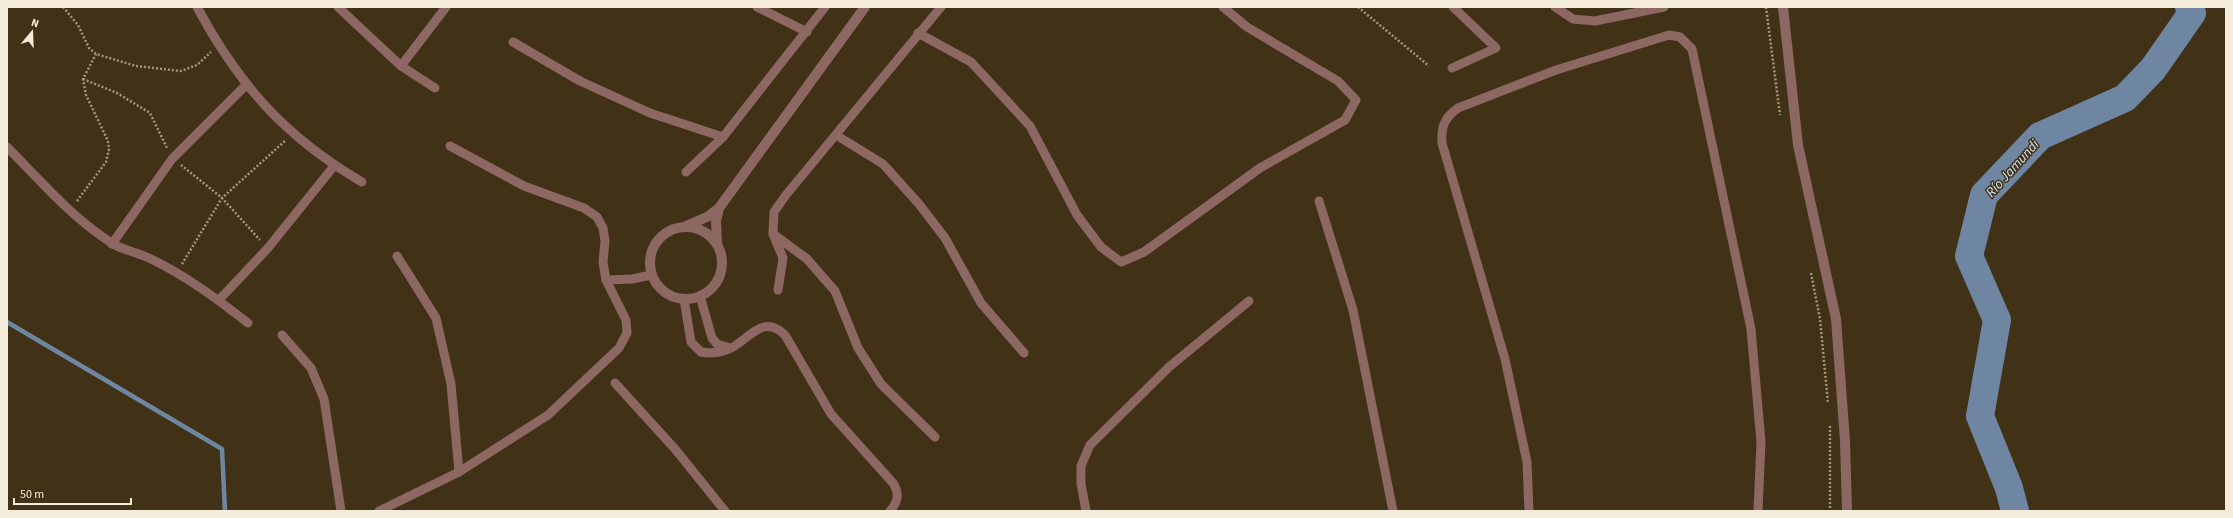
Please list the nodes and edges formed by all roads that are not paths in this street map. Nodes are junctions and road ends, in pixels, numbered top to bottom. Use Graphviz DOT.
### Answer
graph roads {
  1 [pos="197,7"];
  2 [pos="338,7"];
  3 [pos="446,7"];
  4 [pos="758,7"];
  5 [pos="825,7"];
  6 [pos="865,7"];
  7 [pos="941,7"];
  8 [pos="1223,7"];
  9 [pos="1452,7"];
  10 [pos="1555,7"];
  11 [pos="1664,7"];
  12 [pos="1783,7"];
  13 [pos="806,32"];
  14 [pos="918,33"];
  15 [pos="513,42"];
  16 [pos="401,66"];
  17 [pos="1452,68"];
  18 [pos="246,85"];
  19 [pos="434,88"];
  20 [pos="836,135"];
  21 [pos="723,137"];
  22 [pos="450,146"];
  23 [pos="7,147"];
  24 [pos="334,166"];
  25 [pos="686,172"];
  26 [pos="362,182"];
  27 [pos="1319,201"];
  28 [pos="719,208"];
  29 [pos="686,226"];
  30 [pos="773,234"];
  31 [pos="112,244"];
  32 [pos="718,245"];
  33 [pos="397,256"];
  34 [pos="651,275"];
  35 [pos="606,280"];
  36 [pos="778,290"];
  37 [pos="700,296"];
  38 [pos="684,299"];
  39 [pos="219,300"];
  40 [pos="1249,301"];
  41 [pos="248,323"];
  42 [pos="282,335"];
  43 [pos="730,348"];
  44 [pos="1024,353"];
  45 [pos="615,383"];
  46 [pos="935,437"];
  47 [pos="459,472"];
  48 [pos="340,511"];
  49 [pos="379,511"];
  50 [pos="725,511"];
  51 [pos="890,511"];
  52 [pos="1086,511"];
  53 [pos="1393,511"];
  54 [pos="1529,511"];
  55 [pos="1758,511"];
  56 [pos="1847,511"];
  1 -- 18 [label="lane"];
  2 -- 16 [label="lane"];
  3 -- 16 [label="lane"];
  4 -- 13 [label="lane"];
  5 -- 13 [label="lane"];
  6 -- 28 [label="street"];
  7 -- 14 [label="lane"];
  8 -- 14 [label="lane"];
  9 -- 17 [label="lane"];
  10 -- 11 [label="lane"];
  12 -- 56 [label="street"];
  13 -- 21 [label="lane"];
  14 -- 20 [label="lane"];
  15 -- 21 [label="lane"];
  16 -- 19 [label="lane"];
  18 -- 24 [label="lane"];
  18 -- 31 [label="lane"];
  20 -- 30 [label="lane"];
  20 -- 44 [label="lane"];
  21 -- 25 [label="lane"];
  22 -- 35 [label="lane"];
  23 -- 31 [label="lane"];
  24 -- 26 [label="lane"];
  24 -- 39 [label="lane"];
  27 -- 53 [label="lane"];
  28 -- 29 [label="street"];
  28 -- 32 [label="street"];
  29 -- 32 [label="street"];
  29 -- 34 [label="street"];
  30 -- 36 [label="lane"];
  30 -- 46 [label="lane"];
  31 -- 39 [label="lane"];
  32 -- 37 [label="street"];
  33 -- 47 [label="lane"];
  34 -- 35 [label="lane"];
  34 -- 38 [label="street"];
  35 -- 47 [label="lane"];
  37 -- 38 [label="street"];
  37 -- 43 [label="lane"];
  38 -- 43 [label="lane"];
  39 -- 41 [label="lane"];
  40 -- 52 [label="lane"];
  42 -- 48 [label="lane"];
  43 -- 51 [label="lane"];
  45 -- 50 [label="lane"];
  47 -- 49 [label="lane"];
  54 -- 55 [label="lane"];
}
